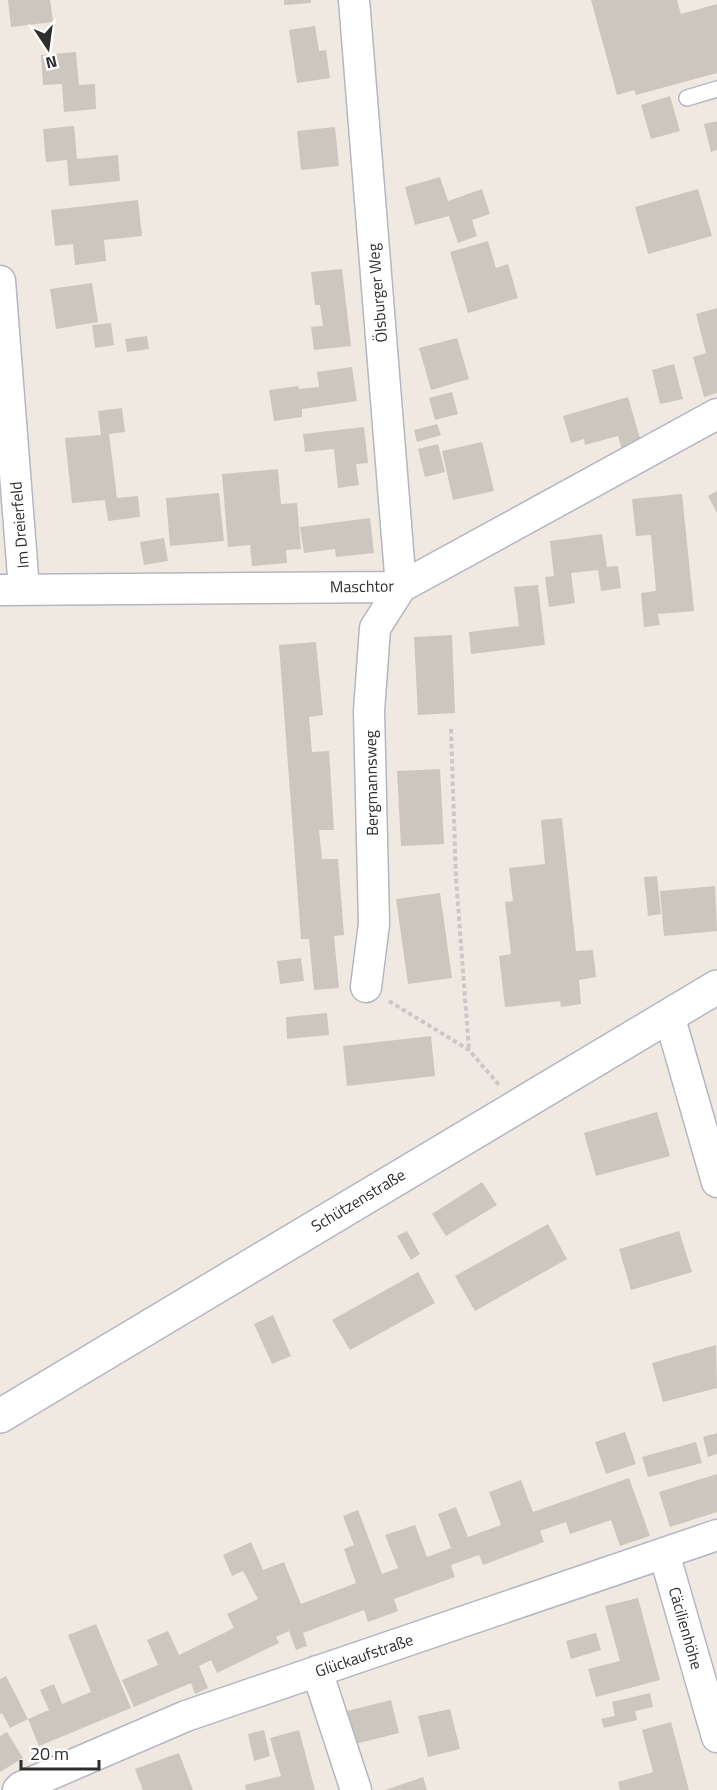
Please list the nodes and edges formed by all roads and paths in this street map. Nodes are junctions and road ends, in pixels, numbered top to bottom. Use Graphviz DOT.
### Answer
graph roads {
  1 [pos="354,0"];
  2 [pos="717,89"];
  3 [pos="687,98"];
  4 [pos="0,281"];
  5 [pos="717,414"];
  6 [pos="401,587"];
  7 [pos="12,589"];
  8 [pos="451,729"];
  9 [pos="366,987"];
  10 [pos="717,987"];
  11 [pos="669,1016"];
  12 [pos="469,1050"];
  13 [pos="517,1106"];
  14 [pos="717,1182"];
  15 [pos="0,1416"];
  16 [pos="717,1535"];
  17 [pos="664,1553"];
  18 [pos="317,1671"];
  19 [pos="717,1737"];
  20 [pos="18,1790"];
  21 [pos="356,1790"];
  1 -- 6 [label="street, Ölsburger Weg"];
  2 -- 3 [label="lane"];
  4 -- 7 [label="street, Im Dreierfeld"];
  5 -- 6 [label="street, Maschtor"];
  6 -- 7 [label="street, Maschtor"];
  6 -- 9 [label="street, Bergmannsweg"];
  8 -- 12 [label="path"];
  9 -- 12 [label="path"];
  10 -- 11 [label="street, Schützenstraße"];
  11 -- 13 [label="street, Schützenstraße"];
  11 -- 14 [label="street"];
  12 -- 13 [label="path"];
  13 -- 15 [label="street, Schützenstraße"];
  16 -- 17 [label="street, Glückaufstraße"];
  17 -- 18 [label="street, Glückaufstraße"];
  17 -- 19 [label="street, Cäcilienhöhe"];
  18 -- 20 [label="street, Glückaufstraße"];
  18 -- 21 [label="street"];
}
